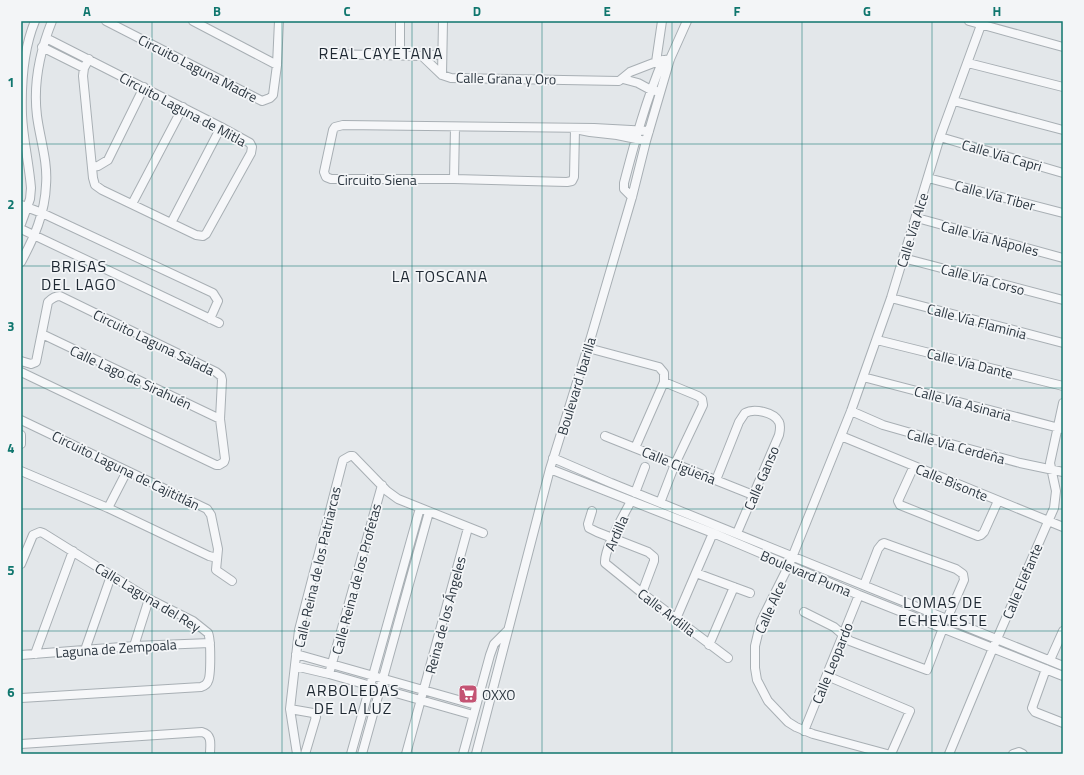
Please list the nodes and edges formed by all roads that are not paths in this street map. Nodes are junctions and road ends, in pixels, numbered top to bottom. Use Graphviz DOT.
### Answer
graph roads {
  1 [pos="35,21"];
  2 [pos="52,21"];
  3 [pos="106,21"];
  4 [pos="193,21"];
  5 [pos="279,21"];
  6 [pos="400,21"];
  7 [pos="442,21"];
  8 [pos="662,21"];
  9 [pos="684,21"];
  10 [pos="969,21"];
  11 [pos="981,24"];
  12 [pos="46,38"];
  13 [pos="42,47"];
  14 [pos="1063,47"];
  15 [pos="325,54"];
  16 [pos="442,54"];
  17 [pos="400,56"];
  18 [pos="422,56"];
  19 [pos="88,59"];
  20 [pos="663,61"];
  21 [pos="968,63"];
  22 [pos="277,65"];
  23 [pos="84,68"];
  24 [pos="442,75"];
  25 [pos="623,78"];
  26 [pos="144,87"];
  27 [pos="1063,88"];
  28 [pos="650,90"];
  29 [pos="661,91"];
  30 [pos="954,101"];
  31 [pos="183,107"];
  32 [pos="37,114"];
  33 [pos="22,115"];
  34 [pos="22,124"];
  35 [pos="38,124"];
  36 [pos="221,127"];
  37 [pos="454,127"];
  38 [pos="575,129"];
  39 [pos="638,130"];
  40 [pos="1063,130"];
  41 [pos="648,131"];
  42 [pos="940,137"];
  43 [pos="635,140"];
  44 [pos="646,141"];
  45 [pos="92,167"];
  46 [pos="1063,173"];
  47 [pos="928,178"];
  48 [pos="454,179"];
  49 [pos="632,197"];
  50 [pos="132,204"];
  51 [pos="24,207"];
  52 [pos="42,213"];
  53 [pos="1063,213"];
  54 [pos="917,218"];
  55 [pos="170,222"];
  56 [pos="21,224"];
  57 [pos="21,229"];
  58 [pos="35,235"];
  59 [pos="903,258"];
  60 [pos="1063,258"];
  61 [pos="21,262"];
  62 [pos="891,298"];
  63 [pos="1063,300"];
  64 [pos="210,319"];
  65 [pos="219,323"];
  66 [pos="42,334"];
  67 [pos="877,340"];
  68 [pos="1063,343"];
  69 [pos="588,348"];
  70 [pos="21,361"];
  71 [pos="21,372"];
  72 [pos="863,377"];
  73 [pos="664,382"];
  74 [pos="1063,386"];
  75 [pos="1063,403"];
  76 [pos="851,411"];
  77 [pos="220,419"];
  78 [pos="21,420"];
  79 [pos="1060,429"];
  80 [pos="21,435"];
  81 [pos="605,436"];
  82 [pos="841,436"];
  83 [pos="21,444"];
  84 [pos="635,448"];
  85 [pos="554,458"];
  86 [pos="675,464"];
  87 [pos="914,466"];
  88 [pos="645,467"];
  89 [pos="550,469"];
  90 [pos="1050,469"];
  91 [pos="21,471"];
  92 [pos="127,471"];
  93 [pos="1063,472"];
  94 [pos="716,480"];
  95 [pos="382,485"];
  96 [pos="635,493"];
  97 [pos="754,495"];
  98 [pos="631,501"];
  99 [pos="998,501"];
  100 [pos="660,503"];
  101 [pos="108,508"];
  102 [pos="420,508"];
  103 [pos="592,510"];
  104 [pos="429,512"];
  105 [pos="1047,520"];
  106 [pos="1063,527"];
  107 [pos="468,528"];
  108 [pos="483,533"];
  109 [pos="713,533"];
  110 [pos="737,533"];
  111 [pos="612,538"];
  112 [pos="73,551"];
  113 [pos="793,556"];
  114 [pos="217,558"];
  115 [pos="21,564"];
  116 [pos="789,565"];
  117 [pos="607,566"];
  118 [pos="696,573"];
  119 [pos="111,576"];
  120 [pos="232,581"];
  121 [pos="734,586"];
  122 [pos="864,586"];
  123 [pos="642,593"];
  124 [pos="750,593"];
  125 [pos="859,595"];
  126 [pos="149,599"];
  127 [pos="804,612"];
  128 [pos="676,619"];
  129 [pos="947,619"];
  130 [pos="943,628"];
  131 [pos="507,631"];
  132 [pos="1063,631"];
  133 [pos="843,636"];
  134 [pos="997,639"];
  135 [pos="210,643"];
  136 [pos="709,644"];
  137 [pos="134,646"];
  138 [pos="993,648"];
  139 [pos="85,650"];
  140 [pos="35,654"];
  141 [pos="296,654"];
  142 [pos="21,655"];
  143 [pos="728,658"];
  144 [pos="1050,660"];
  145 [pos="332,664"];
  146 [pos="295,666"];
  147 [pos="1063,666"];
  148 [pos="1046,669"];
  149 [pos="329,674"];
  150 [pos="374,676"];
  151 [pos="827,676"];
  152 [pos="1063,676"];
  153 [pos="382,679"];
  154 [pos="371,686"];
  155 [pos="380,689"];
  156 [pos="424,691"];
  157 [pos="21,698"];
  158 [pos="421,701"];
  159 [pos="476,705"];
  160 [pos="290,709"];
  161 [pos="473,715"];
  162 [pos="1063,723"];
  163 [pos="804,731"];
  164 [pos="21,744"];
  165 [pos="210,754"];
  166 [pos="296,754"];
  167 [pos="305,754"];
  168 [pos="351,754"];
  169 [pos="362,754"];
  170 [pos="406,754"];
  171 [pos="463,754"];
  172 [pos="476,754"];
  173 [pos="887,754"];
  174 [pos="891,754"];
  175 [pos="949,754"];
  176 [pos="1014,754"];
  177 [pos="1023,754"];
  1 -- 33 [label="street"];
  2 -- 12 [label="street"];
  3 -- 22 [label="street, Circuito Laguna Madre"];
  4 -- 22 [label="street"];
  5 -- 22 [label="street"];
  6 -- 17 [label="street"];
  7 -- 16 [label="street"];
  8 -- 20 [label="street"];
  9 -- 20 [label="street, Boulevard Ibarilla"];
  10 -- 11 [label="street"];
  11 -- 14 [label="street"];
  11 -- 21 [label="street, Calle Vía Alce"];
  12 -- 13 [label="street"];
  12 -- 19 [label="street, Circuito Laguna de Mitla"];
  13 -- 23 [label="street"];
  13 -- 32 [label="street"];
  15 -- 17 [label="street"];
  16 -- 18 [label="street"];
  16 -- 24 [label="street"];
  17 -- 18 [label="street"];
  18 -- 24 [label="street, Calle Grana y Oro"];
  19 -- 23 [label="street, Circuito Laguna de Mitla"];
  19 -- 26 [label="street, Circuito Laguna de Mitla"];
  20 -- 25 [label="street, Calle Grana y Oro"];
  20 -- 28 [label="street"];
  20 -- 29 [label="street, Boulevard Ibarilla"];
  21 -- 27 [label="street"];
  21 -- 30 [label="street, Calle Vía Alce"];
  23 -- 45 [label="street, Circuito Laguna de Mitla"];
  24 -- 25 [label="street, Calle Grana y Oro"];
  25 -- 28 [label="street, Calle Grana y Oro"];
  26 -- 31 [label="street, Circuito Laguna de Mitla"];
  26 -- 45 [label="street"];
  28 -- 29 [label="street, Calle Grana y Oro"];
  28 -- 39 [label="street"];
  29 -- 41 [label="street, Boulevard Ibarilla"];
  30 -- 40 [label="street"];
  30 -- 42 [label="street, Calle Vía Alce"];
  31 -- 36 [label="street, Circuito Laguna de Mitla"];
  31 -- 50 [label="street"];
  32 -- 33 [label="street"];
  32 -- 35 [label="street"];
  33 -- 34 [label="street"];
  34 -- 35 [label="street"];
  34 -- 51 [label="street"];
  35 -- 52 [label="street"];
  36 -- 55 [label="street"];
  36 -- 55 [label="street, Circuito Laguna de Mitla"];
  37 -- 38 [label="street, Circuito Siena"];
  37 -- 48 [label="street"];
  37 -- 48 [label="street, Circuito Siena"];
  38 -- 39 [label="street, Circuito Siena"];
  38 -- 43 [label="street, Circuito Siena"];
  38 -- 48 [label="street, Circuito Siena"];
  39 -- 41 [label="street, Circuito Siena"];
  39 -- 43 [label="street"];
  41 -- 44 [label="street, Boulevard Ibarilla"];
  42 -- 46 [label="street, Calle Vía Capri"];
  42 -- 47 [label="street, Calle Vía Alce"];
  43 -- 44 [label="street, Circuito Siena"];
  43 -- 49 [label="street"];
  44 -- 49 [label="street, Boulevard Ibarilla"];
  45 -- 50 [label="street, Circuito Laguna de Mitla"];
  47 -- 53 [label="street, Calle Vía Tiber"];
  47 -- 54 [label="street, Calle Vía Alce"];
  49 -- 69 [label="street, Boulevard Ibarilla"];
  50 -- 55 [label="street, Circuito Laguna de Mitla"];
  51 -- 52 [label="street"];
  51 -- 56 [label="street"];
  52 -- 58 [label="street"];
  52 -- 64 [label="street"];
  54 -- 59 [label="street, Calle Vía Alce"];
  54 -- 60 [label="street, Calle Vía Nápoles"];
  57 -- 58 [label="street"];
  58 -- 61 [label="street"];
  58 -- 64 [label="street"];
  59 -- 62 [label="street, Calle Vía Alce"];
  59 -- 63 [label="street, Calle Vía Corso"];
  62 -- 67 [label="street, Calle Vía Alce"];
  62 -- 68 [label="street, Calle Vía Flaminia"];
  64 -- 65 [label="street"];
  66 -- 70 [label="street, Circuito Laguna Salada"];
  66 -- 77 [label="street, Calle Lago de Sirahuén"];
  66 -- 77 [label="street, Circuito Laguna Salada"];
  67 -- 72 [label="street, Calle Vía Alce"];
  67 -- 74 [label="street, Calle Vía Dante"];
  69 -- 73 [label="street"];
  69 -- 85 [label="street, Boulevard Ibarilla"];
  71 -- 77 [label="street, Circuito Laguna Salada"];
  72 -- 76 [label="street, Calle Vía Alce"];
  72 -- 79 [label="street, Calle Vía Asinaria"];
  73 -- 84 [label="street"];
  73 -- 86 [label="street"];
  75 -- 79 [label="street, Calle Elefante"];
  76 -- 82 [label="street, Calle Vía Alce"];
  76 -- 90 [label="street, Calle Vía Cerdeña"];
  78 -- 92 [label="street, Circuito Laguna de Cajititlán"];
  79 -- 90 [label="street, Calle Elefante"];
  80 -- 83 [label="street"];
  81 -- 84 [label="street, Calle Cigüeña"];
  82 -- 87 [label="street, Calle Bisonte"];
  82 -- 113 [label="street, Calle Alce"];
  84 -- 86 [label="street, Calle Cigüeña"];
  85 -- 89 [label="street, Boulevard Ibarilla"];
  85 -- 96 [label="street, Boulevard Puma"];
  86 -- 94 [label="street, Calle Cigüeña"];
  86 -- 100 [label="street"];
  87 -- 99 [label="street, Calle Bisonte"];
  87 -- 99 [label="street"];
  88 -- 96 [label="street"];
  89 -- 98 [label="street, Boulevard Puma"];
  89 -- 131 [label="street, Boulevard Ibarilla"];
  90 -- 93 [label="street, Calle Vía Cerdeña"];
  90 -- 105 [label="street, Calle Elefante"];
  91 -- 101 [label="street"];
  92 -- 101 [label="street"];
  92 -- 114 [label="street, Circuito Laguna de Cajititlán"];
  94 -- 97 [label="street, Calle Cigüeña"];
  94 -- 97 [label="street, Calle Ganso"];
  95 -- 102 [label="street"];
  95 -- 141 [label="street, Calle Reina de los Patriarcas"];
  95 -- 145 [label="street, Calle Reina de los Profetas"];
  96 -- 100 [label="street, Boulevard Puma"];
  97 -- 110 [label="street, Calle Ganso"];
  98 -- 109 [label="street, Boulevard Puma"];
  98 -- 111 [label="street, Ardilla"];
  99 -- 105 [label="street, Calle Bisonte"];
  100 -- 110 [label="street, Boulevard Puma"];
  101 -- 114 [label="street"];
  102 -- 104 [label="street"];
  102 -- 150 [label="street"];
  103 -- 111 [label="street"];
  104 -- 107 [label="street"];
  104 -- 153 [label="street"];
  105 -- 106 [label="street, Calle Bisonte"];
  105 -- 134 [label="street, Calle Elefante"];
  107 -- 108 [label="street"];
  107 -- 156 [label="street, Reina de los Ángeles"];
  109 -- 116 [label="street, Boulevard Puma"];
  109 -- 118 [label="street"];
  110 -- 113 [label="street, Boulevard Puma"];
  111 -- 117 [label="street, Ardilla"];
  111 -- 123 [label="street"];
  112 -- 115 [label="street, Calle Laguna del Rey"];
  112 -- 119 [label="street, Calle Laguna del Rey"];
  112 -- 140 [label="street"];
  113 -- 116 [label="street, Calle Alce"];
  113 -- 122 [label="street, Boulevard Puma"];
  114 -- 120 [label="street, Circuito Laguna de Cajititlán"];
  116 -- 125 [label="street, Boulevard Puma"];
  116 -- 163 [label="street, Calle Alce"];
  117 -- 123 [label="street, Calle Ardilla"];
  118 -- 121 [label="street"];
  118 -- 128 [label="street"];
  119 -- 126 [label="street, Calle Laguna del Rey"];
  119 -- 139 [label="street"];
  121 -- 124 [label="street"];
  121 -- 136 [label="street"];
  122 -- 129 [label="street, Boulevard Puma"];
  122 -- 129 [label="street"];
  123 -- 128 [label="street, Calle Ardilla"];
  125 -- 130 [label="street, Boulevard Puma"];
  125 -- 133 [label="street, Calle Leopardo"];
  126 -- 135 [label="street, Calle Laguna del Rey"];
  126 -- 137 [label="street"];
  127 -- 133 [label="street"];
  128 -- 136 [label="street, Calle Ardilla"];
  129 -- 134 [label="street, Boulevard Puma"];
  130 -- 133 [label="street"];
  130 -- 138 [label="street, Boulevard Puma"];
  131 -- 159 [label="street"];
  131 -- 172 [label="street, Boulevard Ibarilla"];
  132 -- 144 [label="street"];
  133 -- 151 [label="street, Calle Leopardo"];
  134 -- 138 [label="street, Calle Elefante"];
  134 -- 144 [label="street, Boulevard Puma"];
  135 -- 137 [label="street, Laguna de Zempoala"];
  135 -- 157 [label="street, Calle Laguna del Rey"];
  136 -- 143 [label="street, Calle Ardilla"];
  137 -- 139 [label="street, Laguna de Zempoala"];
  138 -- 148 [label="street, Boulevard Puma"];
  138 -- 175 [label="street, Calle Elefante"];
  139 -- 140 [label="street, Laguna de Zempoala"];
  140 -- 142 [label="street, Laguna de Zempoala"];
  141 -- 145 [label="street"];
  141 -- 146 [label="street, Calle Reina de los Patriarcas"];
  144 -- 147 [label="street, Boulevard Puma"];
  145 -- 149 [label="street, Calle Reina de los Profetas"];
  145 -- 150 [label="street"];
  146 -- 149 [label="street"];
  146 -- 160 [label="street, Calle Reina de los Patriarcas"];
  148 -- 152 [label="street, Boulevard Puma"];
  148 -- 162 [label="street"];
  149 -- 154 [label="street"];
  150 -- 153 [label="street"];
  150 -- 154 [label="street"];
  151 -- 163 [label="street, Calle Leopardo"];
  151 -- 174 [label="street"];
  153 -- 155 [label="street"];
  153 -- 156 [label="street"];
  154 -- 155 [label="street"];
  154 -- 168 [label="street"];
  155 -- 158 [label="street"];
  155 -- 169 [label="street"];
  156 -- 158 [label="street, Reina de los Ángeles"];
  156 -- 159 [label="street"];
  158 -- 161 [label="street"];
  158 -- 170 [label="street, Reina de los Ángeles"];
  159 -- 161 [label="street"];
  160 -- 166 [label="street, Calle Reina de los Patriarcas"];
  160 -- 167 [label="street"];
  161 -- 171 [label="street"];
  163 -- 173 [label="street, Calle Alce"];
  164 -- 165 [label="street"];
  176 -- 177 [label="street"];
}
